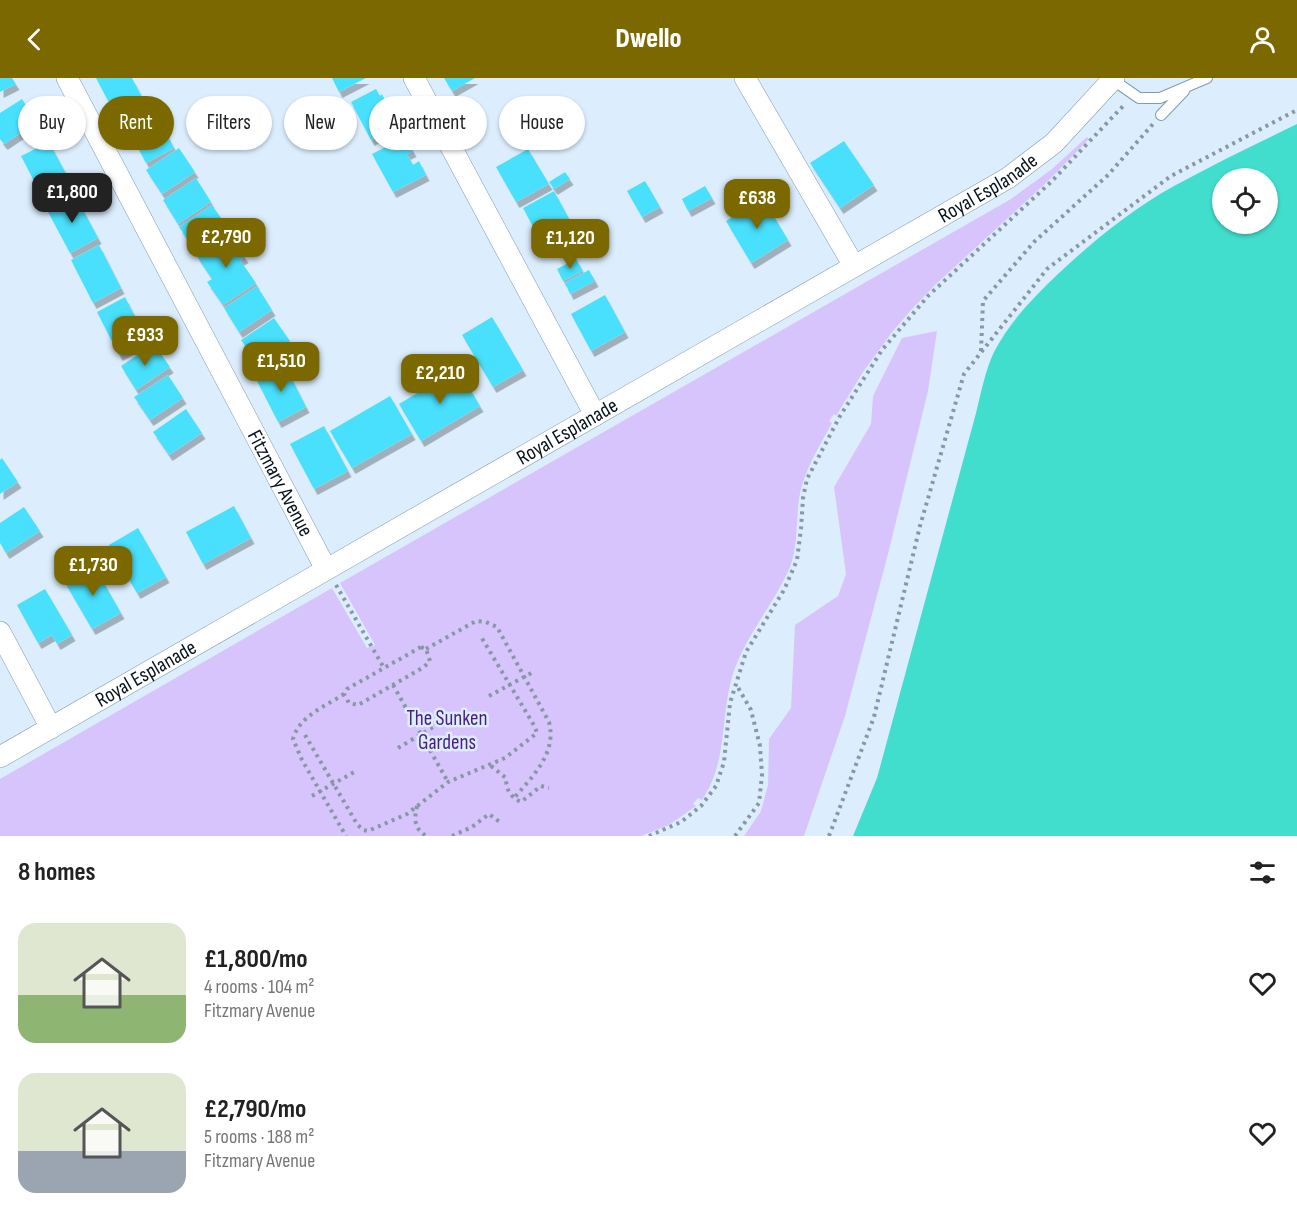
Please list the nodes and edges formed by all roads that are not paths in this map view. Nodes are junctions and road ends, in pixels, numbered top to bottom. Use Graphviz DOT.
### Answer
graph roads {
  1 [pos="67,78"];
  2 [pos="414,78"];
  3 [pos="745,78"];
  4 [pos="1207,78"];
  5 [pos="1113,79"];
  6 [pos="1188,86"];
  7 [pos="1161,115"];
  8 [pos="854,266"];
  9 [pos="595,415"];
  10 [pos="326,569"];
  11 [pos="0,632"];
  12 [pos="51,728"];
  13 [pos="0,757"];
  1 -- 10 [label="street, Fitzmary Avenue"];
  2 -- 9 [label="street"];
  3 -- 8 [label="street"];
  4 -- 6 [label="lane"];
  5 -- 6 [label="lane"];
  5 -- 8 [label="street, Royal Esplanade"];
  6 -- 7 [label="lane"];
  8 -- 9 [label="street, Royal Esplanade"];
  9 -- 10 [label="street, Royal Esplanade"];
  10 -- 12 [label="street, Royal Esplanade"];
  11 -- 12 [label="street"];
  12 -- 13 [label="street, Royal Esplanade"];
}
